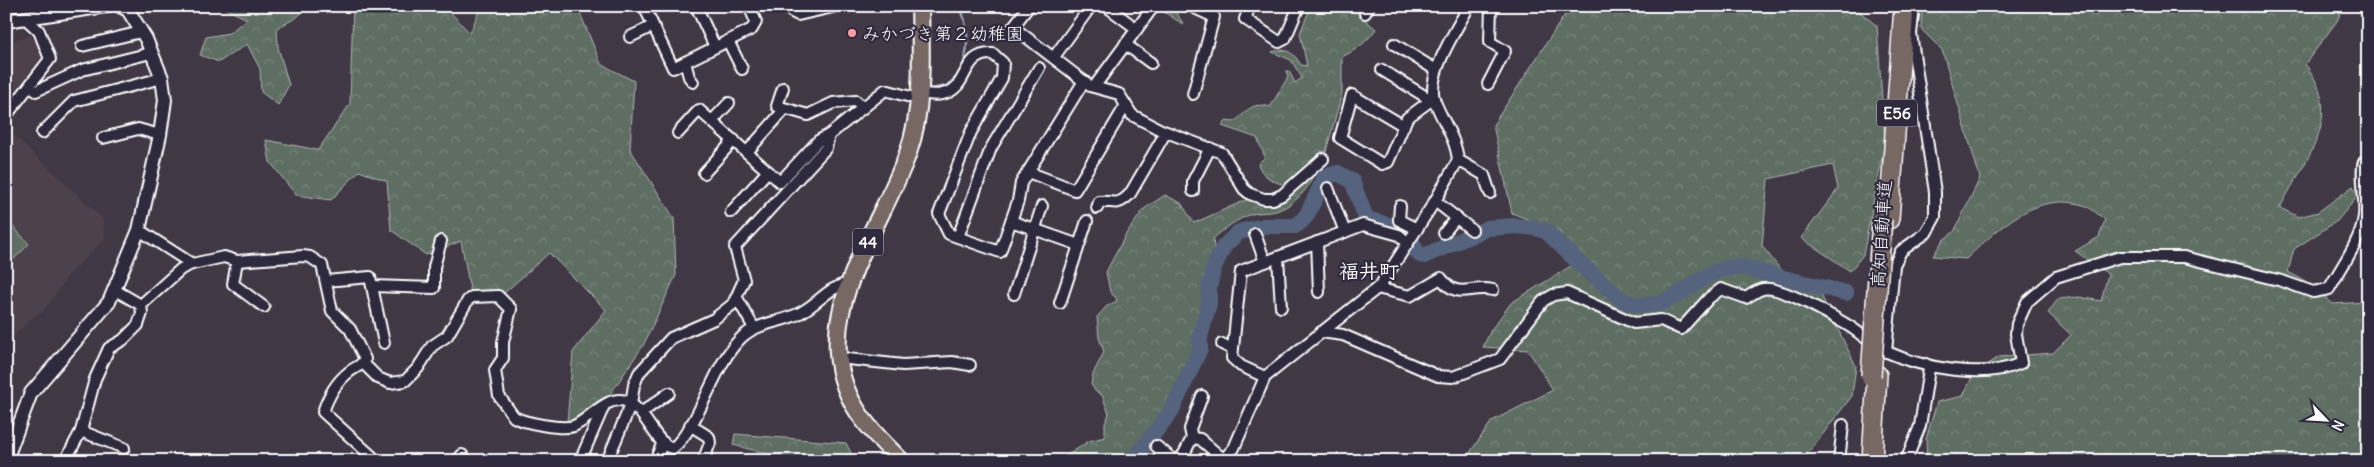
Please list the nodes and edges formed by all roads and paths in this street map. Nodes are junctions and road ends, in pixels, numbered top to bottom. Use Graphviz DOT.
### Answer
graph roads {
  1 [pos="106,6"];
  2 [pos="120,6"];
  3 [pos="644,6"];
  4 [pos="696,6"];
  5 [pos="749,6"];
  6 [pos="790,6"];
  7 [pos="920,6"];
  8 [pos="1029,6"];
  9 [pos="1091,6"];
  10 [pos="1106,6"];
  11 [pos="1250,6"];
  12 [pos="1299,6"];
  13 [pos="1469,6"];
  14 [pos="1491,6"];
  15 [pos="1897,6"];
  16 [pos="1904,6"];
  17 [pos="1914,6"];
  18 [pos="833,7"];
  19 [pos="1153,8"];
  20 [pos="1196,8"];
  21 [pos="59,10"];
  22 [pos="25,18"];
  23 [pos="6,21"];
  24 [pos="653,26"];
  25 [pos="1137,29"];
  26 [pos="141,32"];
  27 [pos="630,37"];
  28 [pos="728,41"];
  29 [pos="1125,44"];
  30 [pos="1394,44"];
  31 [pos="82,46"];
  32 [pos="715,47"];
  33 [pos="151,53"];
  34 [pos="1054,57"];
  35 [pos="685,62"];
  36 [pos="1151,63"];
  37 [pos="1039,68"];
  38 [pos="742,69"];
  39 [pos="1382,70"];
  40 [pos="1436,70"];
  41 [pos="162,78"];
  42 [pos="1084,81"];
  43 [pos="693,82"];
  44 [pos="1488,84"];
  45 [pos="1094,87"];
  46 [pos="783,88"];
  47 [pos="36,91"];
  48 [pos="1193,94"];
  49 [pos="918,96"];
  50 [pos="1432,99"];
  51 [pos="729,103"];
  52 [pos="1126,105"];
  53 [pos="863,108"];
  54 [pos="785,109"];
  55 [pos="6,116"];
  56 [pos="712,121"];
  57 [pos="1404,126"];
  58 [pos="1166,132"];
  59 [pos="42,133"];
  60 [pos="678,133"];
  61 [pos="160,135"];
  62 [pos="829,135"];
  63 [pos="103,138"];
  64 [pos="734,140"];
  65 [pos="1210,148"];
  66 [pos="747,152"];
  67 [pos="1323,159"];
  68 [pos="1458,160"];
  69 [pos="2368,160"];
  70 [pos="768,171"];
  71 [pos="1028,172"];
  72 [pos="704,173"];
  73 [pos="1328,188"];
  74 [pos="1192,191"];
  75 [pos="1490,193"];
  76 [pos="1435,201"];
  77 [pos="1042,206"];
  78 [pos="1400,206"];
  79 [pos="1097,208"];
  80 [pos="731,212"];
  81 [pos="1456,218"];
  82 [pos="1886,219"];
  83 [pos="1011,221"];
  84 [pos="1087,221"];
  85 [pos="1035,229"];
  86 [pos="139,230"];
  87 [pos="1472,230"];
  88 [pos="1345,232"];
  89 [pos="1444,233"];
  90 [pos="1255,234"];
  91 [pos="958,237"];
  92 [pos="1412,237"];
  93 [pos="441,241"];
  94 [pos="1317,242"];
  95 [pos="1079,245"];
  96 [pos="1278,257"];
  97 [pos="237,261"];
  98 [pos="1265,262"];
  99 [pos="192,264"];
  100 [pos="326,281"];
  101 [pos="848,283"];
  102 [pos="372,286"];
  103 [pos="1377,288"];
  104 [pos="115,290"];
  105 [pos="1493,290"];
  106 [pos="1319,292"];
  107 [pos="1014,294"];
  108 [pos="737,298"];
  109 [pos="1060,303"];
  110 [pos="141,305"];
  111 [pos="264,307"];
  112 [pos="1281,307"];
  113 [pos="754,328"];
  114 [pos="1321,332"];
  115 [pos="384,343"];
  116 [pos="1886,352"];
  117 [pos="839,358"];
  118 [pos="363,363"];
  119 [pos="970,364"];
  120 [pos="1926,364"];
  121 [pos="1874,375"];
  122 [pos="1265,378"];
  123 [pos="669,392"];
  124 [pos="1202,396"];
  125 [pos="631,404"];
  126 [pos="603,407"];
  127 [pos="641,413"];
  128 [pos="690,425"];
  129 [pos="1843,425"];
  130 [pos="81,431"];
  131 [pos="1192,438"];
  132 [pos="663,442"];
  133 [pos="124,448"];
  134 [pos="6,460"];
  135 [pos="1223,460"];
  136 [pos="64,461"];
  137 [pos="377,461"];
  138 [pos="457,461"];
  139 [pos="467,461"];
  140 [pos="580,461"];
  141 [pos="607,461"];
  142 [pos="655,461"];
  143 [pos="703,461"];
  144 [pos="900,461"];
  145 [pos="1157,461"];
  146 [pos="1176,461"];
  147 [pos="1839,461"];
  148 [pos="1863,461"];
  149 [pos="1872,461"];
  150 [pos="1906,461"];
  1 -- 21 [label="street"];
  2 -- 26 [label="street"];
  3 -- 24 [label="street"];
  4 -- 32 [label="street"];
  5 -- 28 [label="street"];
  6 -- 18 [label="street"];
  7 -- 49 [label="main road, 44"];
  8 -- 34 [label="street"];
  9 -- 34 [label="street"];
  10 -- 25 [label="street"];
  11 -- 12 [label="street"];
  13 -- 40 [label="street"];
  14 -- 44 [label="street"];
  15 -- 82 [label="highway, 高知自動車道 / E56"];
  16 -- 82 [label="highway, 高知自動車道 / E56"];
  17 -- 116 [label="street"];
  19 -- 25 [label="street"];
  20 -- 48 [label="street"];
  21 -- 22 [label="street"];
  22 -- 23 [label="street"];
  22 -- 55 [label="street"];
  24 -- 27 [label="street"];
  24 -- 35 [label="street"];
  25 -- 29 [label="street"];
  26 -- 31 [label="street"];
  26 -- 33 [label="street"];
  28 -- 32 [label="street"];
  28 -- 38 [label="street"];
  29 -- 36 [label="street"];
  29 -- 45 [label="street"];
  30 -- 40 [label="street"];
  32 -- 35 [label="street"];
  33 -- 41 [label="street"];
  33 -- 47 [label="street"];
  34 -- 42 [label="street"];
  35 -- 43 [label="street"];
  37 -- 91 [label="street"];
  39 -- 50 [label="street"];
  40 -- 50 [label="street"];
  41 -- 59 [label="street"];
  41 -- 61 [label="street"];
  42 -- 45 [label="street"];
  42 -- 71 [label="street"];
  45 -- 52 [label="street"];
  46 -- 54 [label="street"];
  49 -- 53 [label="street"];
  49 -- 91 [label="street"];
  49 -- 101 [label="main road, 44"];
  50 -- 57 [label="street"];
  50 -- 68 [label="street"];
  51 -- 56 [label="street"];
  52 -- 58 [label="street"];
  52 -- 71 [label="street"];
  53 -- 54 [label="street"];
  53 -- 62 [label="street"];
  54 -- 66 [label="street"];
  56 -- 60 [label="street"];
  56 -- 64 [label="street"];
  57 -- 57 [label="street"];
  58 -- 65 [label="street"];
  58 -- 79 [label="street"];
  61 -- 63 [label="street"];
  61 -- 86 [label="street"];
  62 -- 70 [label="street"];
  62 -- 108 [label="street"];
  64 -- 66 [label="street"];
  64 -- 72 [label="street"];
  65 -- 67 [label="street"];
  65 -- 74 [label="street"];
  66 -- 70 [label="street"];
  68 -- 75 [label="street"];
  68 -- 76 [label="street"];
  69 -- 120 [label="street"];
  70 -- 80 [label="street"];
  71 -- 83 [label="street"];
  73 -- 88 [label="street"];
  76 -- 81 [label="street"];
  76 -- 92 [label="street"];
  77 -- 85 [label="street"];
  78 -- 92 [label="street"];
  81 -- 87 [label="street"];
  81 -- 89 [label="street"];
  82 -- 121 [label="highway, 高知自動車道 / E56"];
  83 -- 85 [label="street"];
  83 -- 91 [label="street"];
  84 -- 95 [label="street"];
  85 -- 95 [label="street"];
  85 -- 107 [label="street"];
  86 -- 99 [label="street"];
  86 -- 104 [label="street"];
  88 -- 92 [label="street"];
  88 -- 94 [label="street"];
  90 -- 98 [label="street"];
  92 -- 103 [label="street"];
  93 -- 102 [label="street"];
  94 -- 96 [label="street"];
  94 -- 106 [label="street"];
  95 -- 109 [label="street"];
  96 -- 98 [label="street"];
  96 -- 112 [label="street"];
  97 -- 99 [label="street"];
  97 -- 100 [label="street"];
  97 -- 111 [label="street"];
  98 -- 122 [label="street"];
  99 -- 110 [label="street"];
  100 -- 102 [label="street"];
  100 -- 118 [label="street"];
  101 -- 113 [label="street"];
  101 -- 117 [label="main road, 44"];
  102 -- 115 [label="street"];
  103 -- 105 [label="street"];
  103 -- 114 [label="street"];
  104 -- 110 [label="street"];
  104 -- 134 [label="street"];
  108 -- 113 [label="street"];
  108 -- 125 [label="street"];
  110 -- 130 [label="street"];
  113 -- 128 [label="street"];
  114 -- 116 [label="street"];
  114 -- 122 [label="street"];
  116 -- 120 [label="street"];
  117 -- 119 [label="street"];
  117 -- 144 [label="main road, 44"];
  118 -- 126 [label="street"];
  118 -- 137 [label="street"];
  120 -- 150 [label="street"];
  121 -- 148 [label="highway, 高知自動車道 / E56"];
  121 -- 149 [label="highway, 高知自動車道 / E56"];
  122 -- 135 [label="street"];
  123 -- 127 [label="street"];
  124 -- 131 [label="street"];
  125 -- 126 [label="street"];
  125 -- 127 [label="street"];
  125 -- 141 [label="street"];
  126 -- 140 [label="street"];
  127 -- 132 [label="street"];
  128 -- 132 [label="street"];
  128 -- 143 [label="street"];
  129 -- 147 [label="street"];
  130 -- 133 [label="street"];
  130 -- 136 [label="street"];
  131 -- 135 [label="street"];
  131 -- 146 [label="street"];
  132 -- 142 [label="street"];
  138 -- 139 [label="street"];
  145 -- 146 [label="street"];
}
